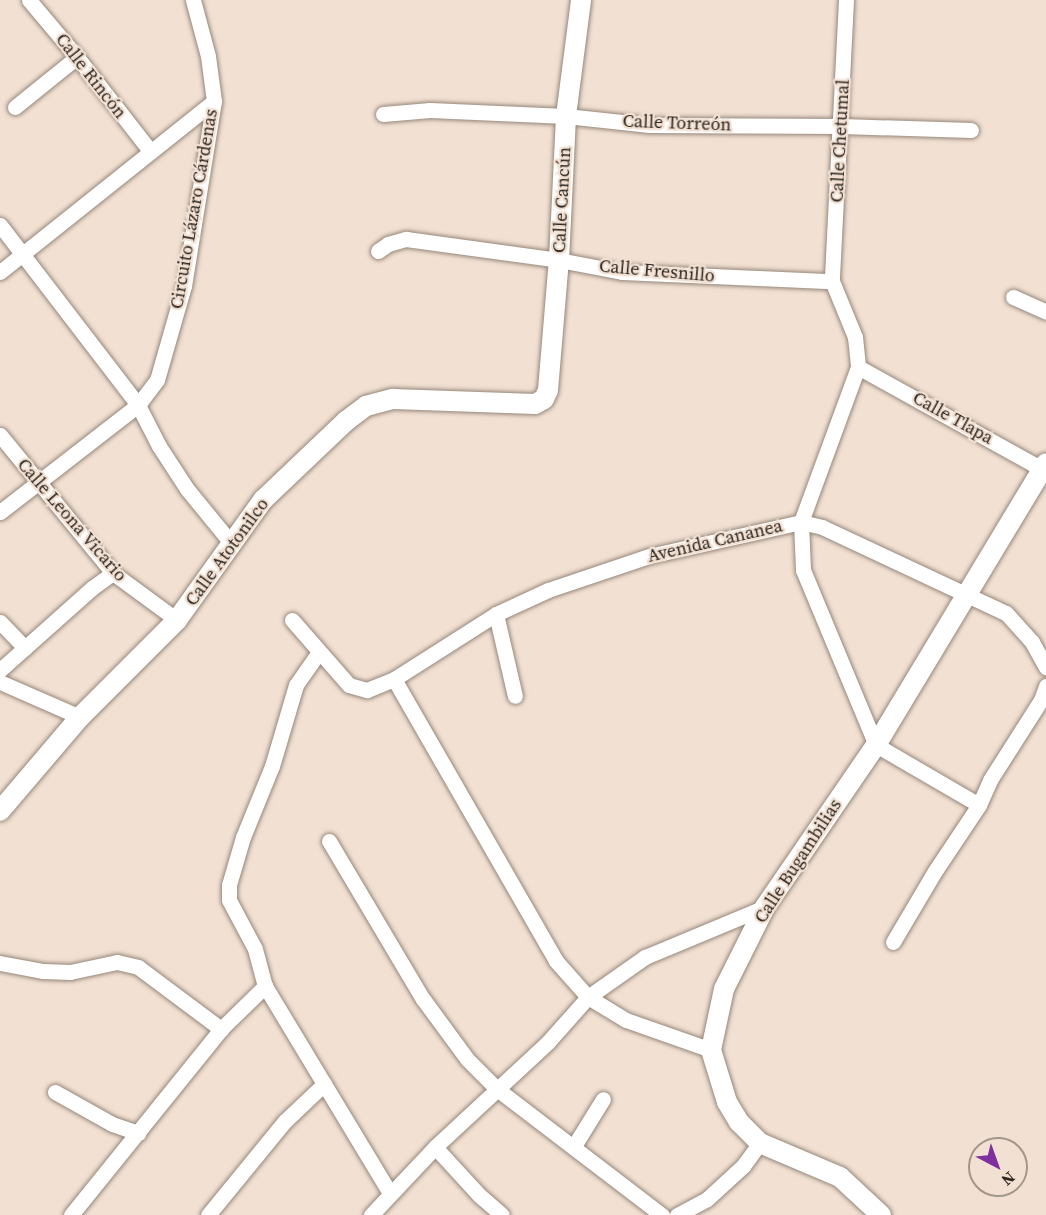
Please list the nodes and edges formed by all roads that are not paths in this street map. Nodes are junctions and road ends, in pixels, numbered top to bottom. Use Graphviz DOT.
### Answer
graph roads {
  1 [pos="29,0"];
  2 [pos="193,0"];
  3 [pos="581,0"];
  4 [pos="846,0"];
  5 [pos="77,57"];
  6 [pos="214,100"];
  7 [pos="15,106"];
  8 [pos="383,114"];
  9 [pos="566,116"];
  10 [pos="842,126"];
  11 [pos="971,130"];
  12 [pos="151,153"];
  13 [pos="0,225"];
  14 [pos="378,251"];
  15 [pos="22,255"];
  16 [pos="559,260"];
  17 [pos="0,272"];
  18 [pos="832,281"];
  19 [pos="1013,297"];
  20 [pos="1046,312"];
  21 [pos="858,367"];
  22 [pos="544,399"];
  23 [pos="138,405"];
  24 [pos="0,435"];
  25 [pos="1045,468"];
  26 [pos="37,482"];
  27 [pos="0,512"];
  28 [pos="801,522"];
  29 [pos="232,544"];
  30 [pos="113,573"];
  31 [pos="968,594"];
  32 [pos="496,614"];
  33 [pos="177,620"];
  34 [pos="292,620"];
  35 [pos="0,622"];
  36 [pos="25,648"];
  37 [pos="319,652"];
  38 [pos="1046,667"];
  39 [pos="0,670"];
  40 [pos="394,679"];
  41 [pos="0,682"];
  42 [pos="1046,686"];
  43 [pos="515,696"];
  44 [pos="80,717"];
  45 [pos="876,745"];
  46 [pos="979,805"];
  47 [pos="0,811"];
  48 [pos="329,841"];
  49 [pos="765,907"];
  50 [pos="893,942"];
  51 [pos="0,963"];
  52 [pos="265,986"];
  53 [pos="588,996"];
  54 [pos="221,1029"];
  55 [pos="711,1050"];
  56 [pos="324,1084"];
  57 [pos="497,1089"];
  58 [pos="55,1092"];
  59 [pos="603,1099"];
  60 [pos="138,1133"];
  61 [pos="760,1143"];
  62 [pos="574,1146"];
  63 [pos="435,1147"];
  64 [pos="390,1193"];
  65 [pos="71,1215"];
  66 [pos="208,1215"];
  67 [pos="371,1215"];
  68 [pos="502,1215"];
  69 [pos="662,1215"];
  70 [pos="677,1215"];
  71 [pos="881,1215"];
  1 -- 5 [label="street, Calle Rincón"];
  2 -- 6 [label="street"];
  3 -- 9 [label="street, Calle Cancún"];
  4 -- 10 [label="street, Calle Chetumal"];
  5 -- 7 [label="street"];
  5 -- 12 [label="street, Calle Rincón"];
  6 -- 12 [label="street, Circuito Lázaro Cárdenas"];
  6 -- 23 [label="street, Circuito Lázaro Cárdenas"];
  8 -- 9 [label="street, Calle Torreón"];
  9 -- 10 [label="street, Calle Torreón"];
  9 -- 16 [label="street, Calle Cancún"];
  10 -- 11 [label="street, Calle Torreón"];
  10 -- 18 [label="street, Calle Chetumal"];
  12 -- 15 [label="street, Circuito Lázaro Cárdenas"];
  13 -- 15 [label="street"];
  14 -- 16 [label="street, Calle Fresnillo"];
  15 -- 17 [label="street, Circuito Lázaro Cárdenas"];
  15 -- 23 [label="street"];
  16 -- 18 [label="street, Calle Fresnillo"];
  16 -- 22 [label="street, Calle Cancún"];
  18 -- 21 [label="street"];
  19 -- 20 [label="street"];
  21 -- 25 [label="street, Calle Tlapa"];
  21 -- 28 [label="street"];
  22 -- 29 [label="street, Calle Atotonilco"];
  23 -- 26 [label="street, Circuito Lázaro Cárdenas"];
  23 -- 29 [label="street"];
  24 -- 26 [label="street, Calle Leona Vicario"];
  25 -- 31 [label="street, Calle Bugambilias"];
  26 -- 27 [label="street, Circuito Lázaro Cárdenas"];
  26 -- 30 [label="street, Calle Leona Vicario"];
  28 -- 31 [label="street, Avenida Cananea"];
  28 -- 32 [label="street, Avenida Cananea"];
  28 -- 45 [label="street"];
  29 -- 33 [label="street, Calle Atotonilco"];
  30 -- 33 [label="street, Calle Leona Vicario"];
  30 -- 36 [label="street"];
  31 -- 38 [label="street, Avenida Cananea"];
  31 -- 45 [label="street, Calle Bugambilias"];
  32 -- 40 [label="street, Avenida Cananea"];
  32 -- 43 [label="street"];
  33 -- 44 [label="street, Calle Atotonilco"];
  34 -- 37 [label="street"];
  35 -- 36 [label="street"];
  36 -- 39 [label="street"];
  37 -- 40 [label="street, Avenida Cananea"];
  37 -- 52 [label="street"];
  40 -- 53 [label="street"];
  41 -- 44 [label="street"];
  42 -- 46 [label="street"];
  44 -- 47 [label="street, Calle Atotonilco"];
  45 -- 46 [label="street"];
  45 -- 49 [label="street, Calle Bugambilias"];
  46 -- 50 [label="street"];
  48 -- 57 [label="street"];
  49 -- 53 [label="street"];
  49 -- 55 [label="street, Calle Bugambilias"];
  51 -- 54 [label="street"];
  52 -- 54 [label="street"];
  52 -- 56 [label="street"];
  53 -- 55 [label="street"];
  53 -- 57 [label="street"];
  54 -- 60 [label="street"];
  55 -- 61 [label="street, Calle Bugambilias"];
  56 -- 64 [label="street"];
  56 -- 66 [label="street"];
  57 -- 62 [label="street"];
  57 -- 63 [label="street"];
  58 -- 60 [label="street"];
  59 -- 62 [label="street"];
  60 -- 65 [label="street"];
  61 -- 70 [label="street"];
  61 -- 71 [label="street, Calle Bugambilias"];
  62 -- 69 [label="street"];
  63 -- 64 [label="street"];
  63 -- 68 [label="street"];
  64 -- 67 [label="street"];
}
